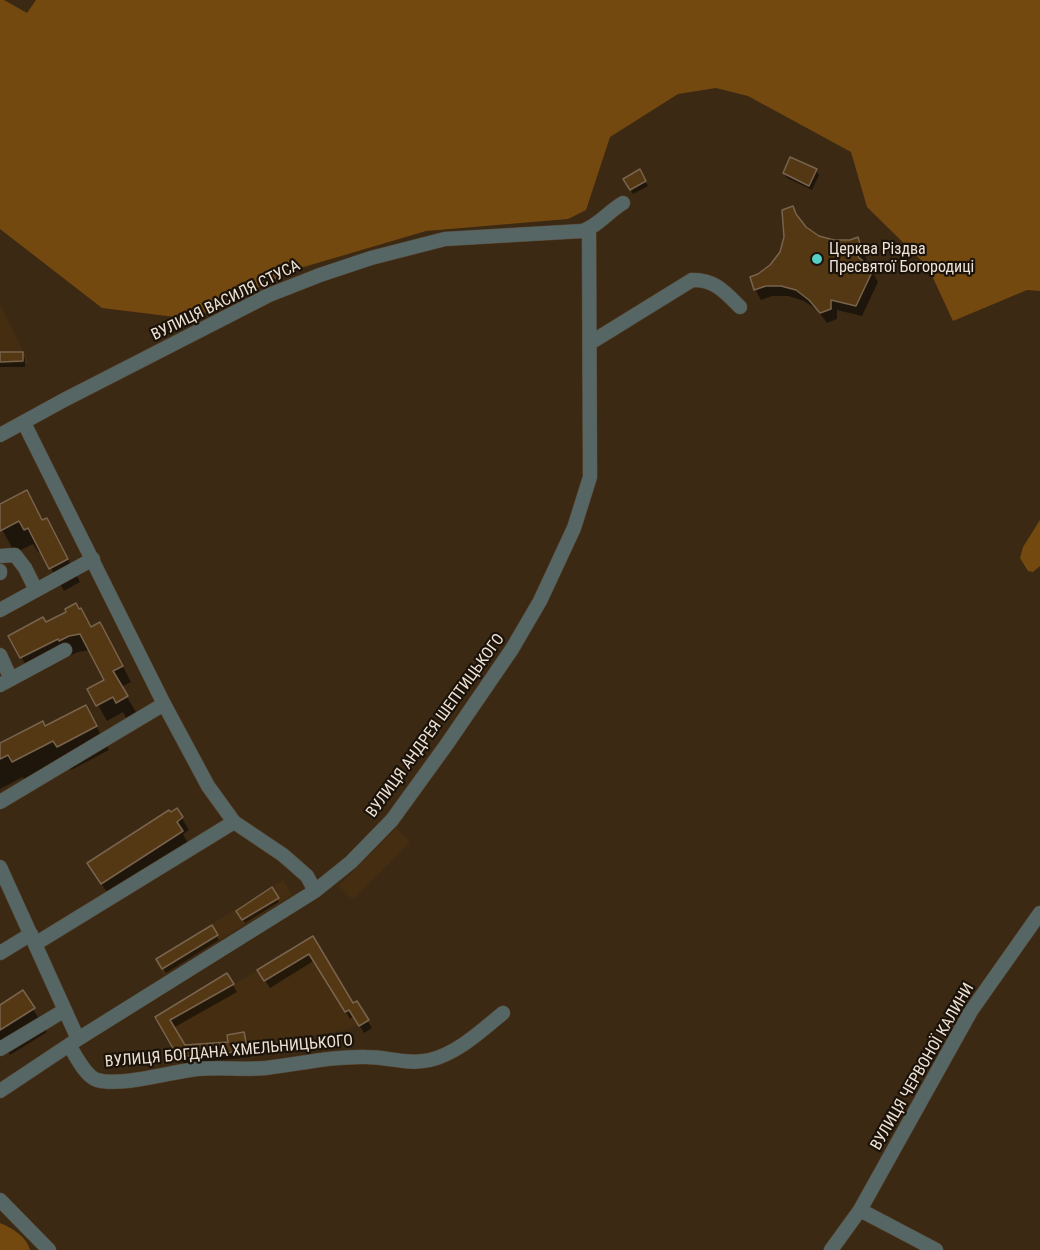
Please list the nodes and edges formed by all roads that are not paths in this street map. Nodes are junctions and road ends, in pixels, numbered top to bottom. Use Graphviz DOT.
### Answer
graph roads {
  1 [pos="623,202"];
  2 [pos="589,230"];
  3 [pos="740,307"];
  4 [pos="590,343"];
  5 [pos="24,423"];
  6 [pos="0,435"];
  7 [pos="0,556"];
  8 [pos="93,559"];
  9 [pos="36,590"];
  10 [pos="0,610"];
  11 [pos="65,650"];
  12 [pos="0,655"];
  13 [pos="6,682"];
  14 [pos="164,704"];
  15 [pos="0,802"];
  16 [pos="234,822"];
  17 [pos="0,867"];
  18 [pos="315,891"];
  19 [pos="1040,913"];
  20 [pos="33,939"];
  21 [pos="0,952"];
  22 [pos="65,1010"];
  23 [pos="502,1013"];
  24 [pos="74,1042"];
  25 [pos="0,1049"];
  26 [pos="0,1091"];
  27 [pos="0,1200"];
  28 [pos="860,1210"];
  29 [pos="49,1250"];
  30 [pos="831,1250"];
  31 [pos="936,1250"];
  1 -- 2 [label="street"];
  2 -- 4 [label="street, ВУЛИЦЯ АНДРЕЯ ШЕПТИЦЬКОГО"];
  2 -- 5 [label="street, ВУЛИЦЯ ВАСИЛЯ СТУСА"];
  3 -- 4 [label="street"];
  4 -- 18 [label="street, ВУЛИЦЯ АНДРЕЯ ШЕПТИЦЬКОГО"];
  5 -- 6 [label="street, ВУЛИЦЯ ВАСИЛЯ СТУСА"];
  5 -- 8 [label="street"];
  7 -- 9 [label="street"];
  8 -- 9 [label="street"];
  8 -- 14 [label="street"];
  9 -- 10 [label="street"];
  11 -- 13 [label="street"];
  12 -- 13 [label="street"];
  14 -- 15 [label="street"];
  14 -- 16 [label="street"];
  16 -- 18 [label="street"];
  16 -- 20 [label="street"];
  17 -- 20 [label="street, ВУЛИЦЯ БОГДАНА ХМЕЛЬНИЦЬКОГО"];
  18 -- 24 [label="street, ВУЛИЦЯ АНДРЕЯ ШЕПТИЦЬКОГО"];
  19 -- 28 [label="street, ВУЛИЦЯ ЧЕРВОНОЇ КАЛИНИ"];
  20 -- 21 [label="street"];
  20 -- 22 [label="street, ВУЛИЦЯ БОГДАНА ХМЕЛЬНИЦЬКОГО"];
  22 -- 24 [label="street, ВУЛИЦЯ БОГДАНА ХМЕЛЬНИЦЬКОГО"];
  22 -- 25 [label="street"];
  23 -- 24 [label="street, ВУЛИЦЯ БОГДАНА ХМЕЛЬНИЦЬКОГО"];
  24 -- 26 [label="street, ВУЛИЦЯ АНДРЕЯ ШЕПТИЦЬКОГО"];
  27 -- 29 [label="street"];
  28 -- 30 [label="street, ВУЛИЦЯ ЧЕРВОНОЇ КАЛИНИ"];
  28 -- 31 [label="street"];
}
